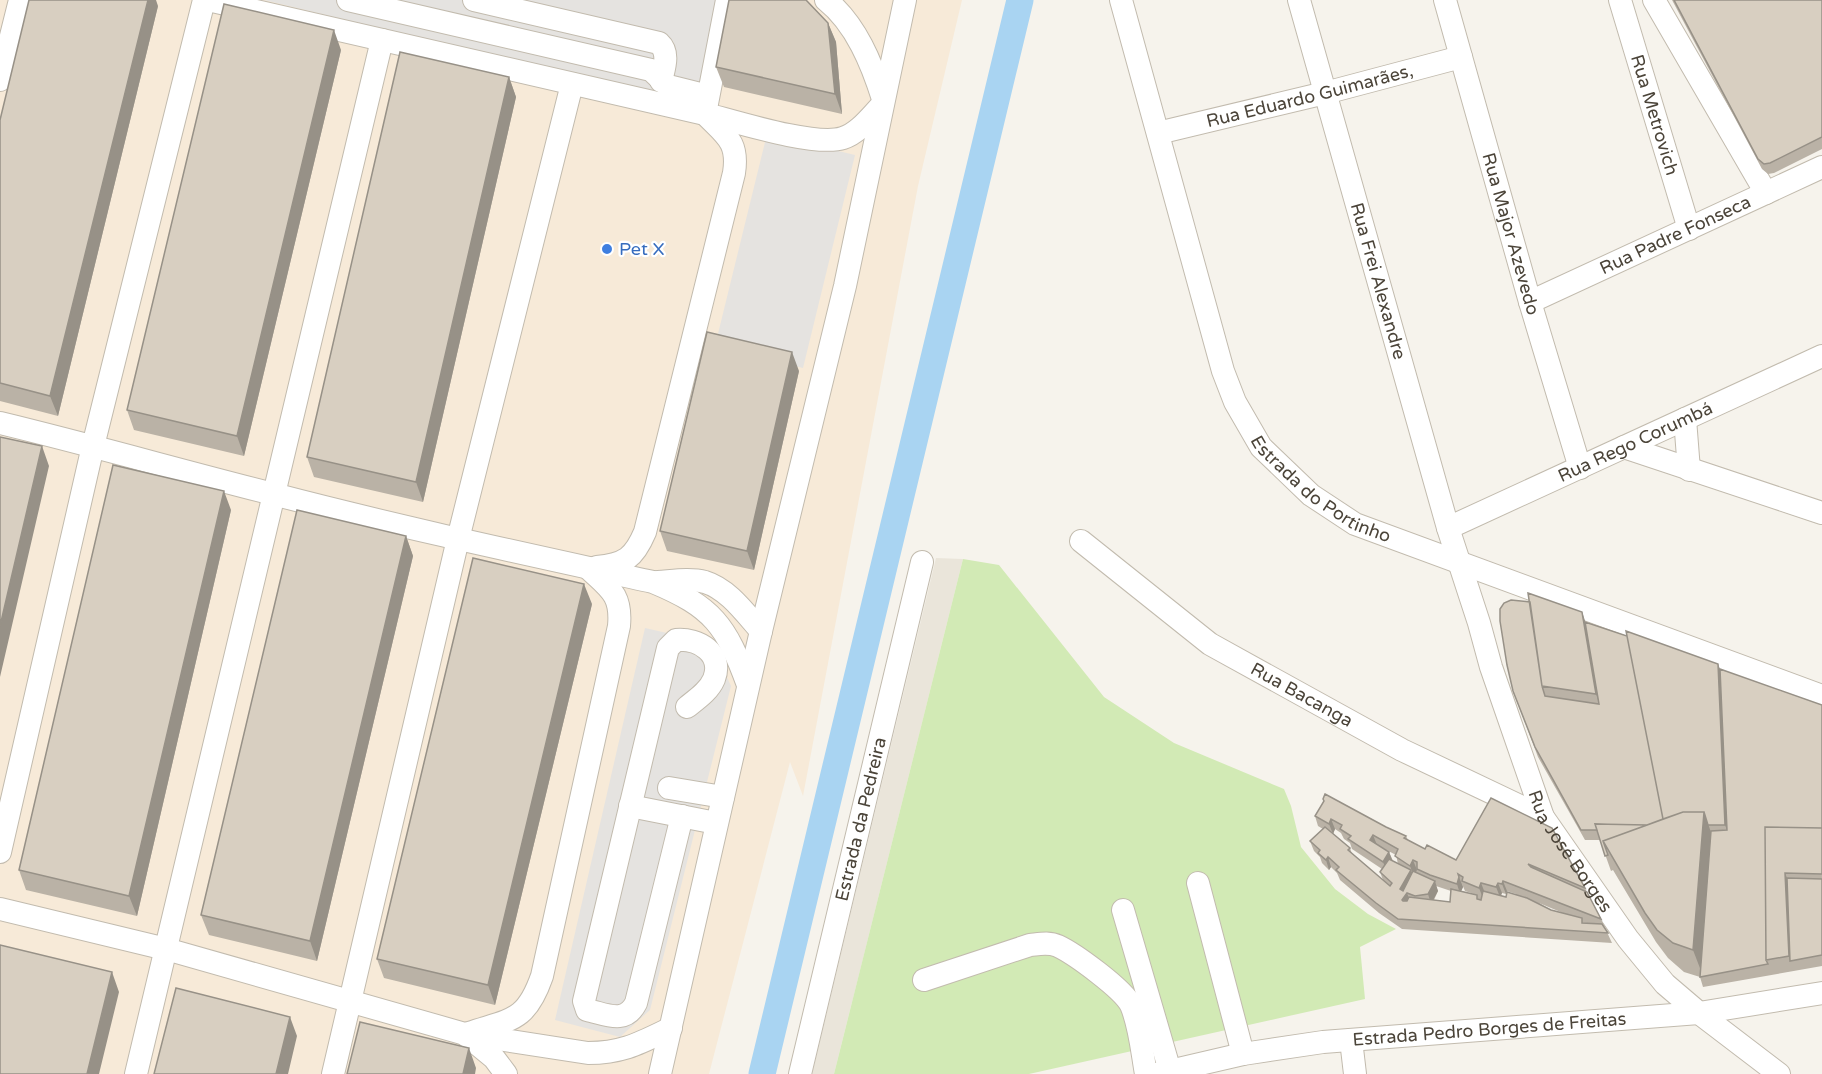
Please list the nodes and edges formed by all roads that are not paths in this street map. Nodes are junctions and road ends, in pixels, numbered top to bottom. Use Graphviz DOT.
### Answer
graph roads {
  1 [pos="20,0"];
  2 [pos="206,0"];
  3 [pos="348,0"];
  4 [pos="474,0"];
  5 [pos="727,0"];
  6 [pos="826,0"];
  7 [pos="905,0"];
  8 [pos="1120,0"];
  9 [pos="1299,0"];
  10 [pos="1445,0"];
  11 [pos="1620,0"];
  12 [pos="1654,0"];
  13 [pos="382,40"];
  14 [pos="1461,57"];
  15 [pos="0,80"];
  16 [pos="661,81"];
  17 [pos="572,84"];
  18 [pos="1325,93"];
  19 [pos="883,103"];
  20 [pos="706,105"];
  21 [pos="1158,133"];
  22 [pos="1822,167"];
  23 [pos="1766,194"];
  24 [pos="1689,229"];
  25 [pos="1530,302"];
  26 [pos="1822,356"];
  27 [pos="1685,419"];
  28 [pos="0,423"];
  29 [pos="93,446"];
  30 [pos="1624,447"];
  31 [pos="1580,468"];
  32 [pos="1689,470"];
  33 [pos="274,495"];
  34 [pos="1822,513"];
  35 [pos="1448,528"];
  36 [pos="458,539"];
  37 [pos="1081,541"];
  38 [pos="922,562"];
  39 [pos="1460,562"];
  40 [pos="588,568"];
  41 [pos="653,582"];
  42 [pos="761,631"];
  43 [pos="748,685"];
  44 [pos="1822,696"];
  45 [pos="687,707"];
  46 [pos="669,788"];
  47 [pos="723,797"];
  48 [pos="630,806"];
  49 [pos="682,816"];
  50 [pos="1543,817"];
  51 [pos="716,823"];
  52 [pos="0,852"];
  53 [pos="1198,884"];
  54 [pos="0,909"];
  55 [pos="1123,910"];
  56 [pos="166,949"];
  57 [pos="924,980"];
  58 [pos="1822,993"];
  59 [pos="350,1001"];
  60 [pos="1698,1013"];
  61 [pos="671,1028"];
  62 [pos="465,1034"];
  63 [pos="1351,1040"];
  64 [pos="1243,1054"];
  65 [pos="1163,1072"];
  66 [pos="136,1074"];
  67 [pos="333,1074"];
  68 [pos="506,1074"];
  69 [pos="660,1074"];
  70 [pos="800,1074"];
  71 [pos="1146,1074"];
  72 [pos="1355,1074"];
  73 [pos="1779,1074"];
  1 -- 15 [label="street"];
  2 -- 13 [label="street"];
  2 -- 29 [label="street"];
  3 -- 16 [label="street"];
  4 -- 16 [label="street"];
  5 -- 20 [label="street"];
  6 -- 19 [label="street"];
  7 -- 19 [label="street"];
  8 -- 21 [label="street, Estrada do Portinho"];
  9 -- 18 [label="street, Rua Frei Alexandre"];
  10 -- 14 [label="street, Rua Major Azevedo"];
  11 -- 24 [label="street, Rua Metrovich"];
  12 -- 23 [label="street"];
  13 -- 17 [label="street"];
  13 -- 33 [label="street"];
  14 -- 18 [label="street, Rua Eduardo Guimarães,"];
  14 -- 25 [label="street, Rua Major Azevedo"];
  16 -- 20 [label="street"];
  17 -- 20 [label="street"];
  17 -- 36 [label="street"];
  18 -- 21 [label="street, Rua Eduardo Guimarães,"];
  18 -- 35 [label="street, Rua Frei Alexandre"];
  19 -- 20 [label="street"];
  19 -- 42 [label="street"];
  20 -- 40 [label="street"];
  21 -- 39 [label="street, Estrada do Portinho"];
  22 -- 23 [label="street, Rua Padre Fonseca"];
  23 -- 24 [label="street, Rua Padre Fonseca"];
  24 -- 25 [label="street, Rua Padre Fonseca"];
  25 -- 31 [label="street, Rua Major Azevedo"];
  26 -- 27 [label="street, Rua Rego Corumbá"];
  27 -- 30 [label="street, Rua Rego Corumbá"];
  27 -- 32 [label="street"];
  28 -- 29 [label="street"];
  29 -- 33 [label="street"];
  29 -- 52 [label="street"];
  30 -- 31 [label="street, Rua Rego Corumbá"];
  30 -- 32 [label="street"];
  31 -- 35 [label="street, Rua Rego Corumbá"];
  32 -- 34 [label="street"];
  33 -- 36 [label="street"];
  33 -- 56 [label="street"];
  35 -- 39 [label="street, Rua Frei Alexandre"];
  36 -- 40 [label="street"];
  36 -- 59 [label="street"];
  37 -- 50 [label="street, Rua Bacanga"];
  38 -- 70 [label="street, Estrada da Pedreira"];
  39 -- 44 [label="street, Estrada do Portinho"];
  39 -- 50 [label="street, Rua José Borges"];
  40 -- 41 [label="street"];
  40 -- 62 [label="street"];
  41 -- 42 [label="street"];
  41 -- 43 [label="street"];
  42 -- 43 [label="street"];
  43 -- 47 [label="street"];
  45 -- 48 [label="street"];
  46 -- 47 [label="street"];
  47 -- 51 [label="street"];
  48 -- 49 [label="street"];
  48 -- 49 [label="street"];
  49 -- 51 [label="street"];
  50 -- 60 [label="street, Rua José Borges"];
  51 -- 61 [label="street"];
  53 -- 64 [label="street"];
  54 -- 56 [label="street"];
  55 -- 65 [label="street"];
  56 -- 59 [label="street"];
  56 -- 66 [label="street"];
  57 -- 71 [label="street"];
  58 -- 60 [label="street, Estrada Pedro Borges de Freitas"];
  59 -- 62 [label="street"];
  59 -- 67 [label="street"];
  60 -- 63 [label="street, Estrada Pedro Borges de Freitas"];
  60 -- 73 [label="street, Rua José Borges"];
  61 -- 62 [label="street"];
  61 -- 69 [label="street"];
  62 -- 68 [label="street"];
  63 -- 64 [label="street, Estrada Pedro Borges de Freitas"];
  63 -- 72 [label="street"];
  64 -- 65 [label="street, Estrada Pedro Borges de Freitas"];
}
